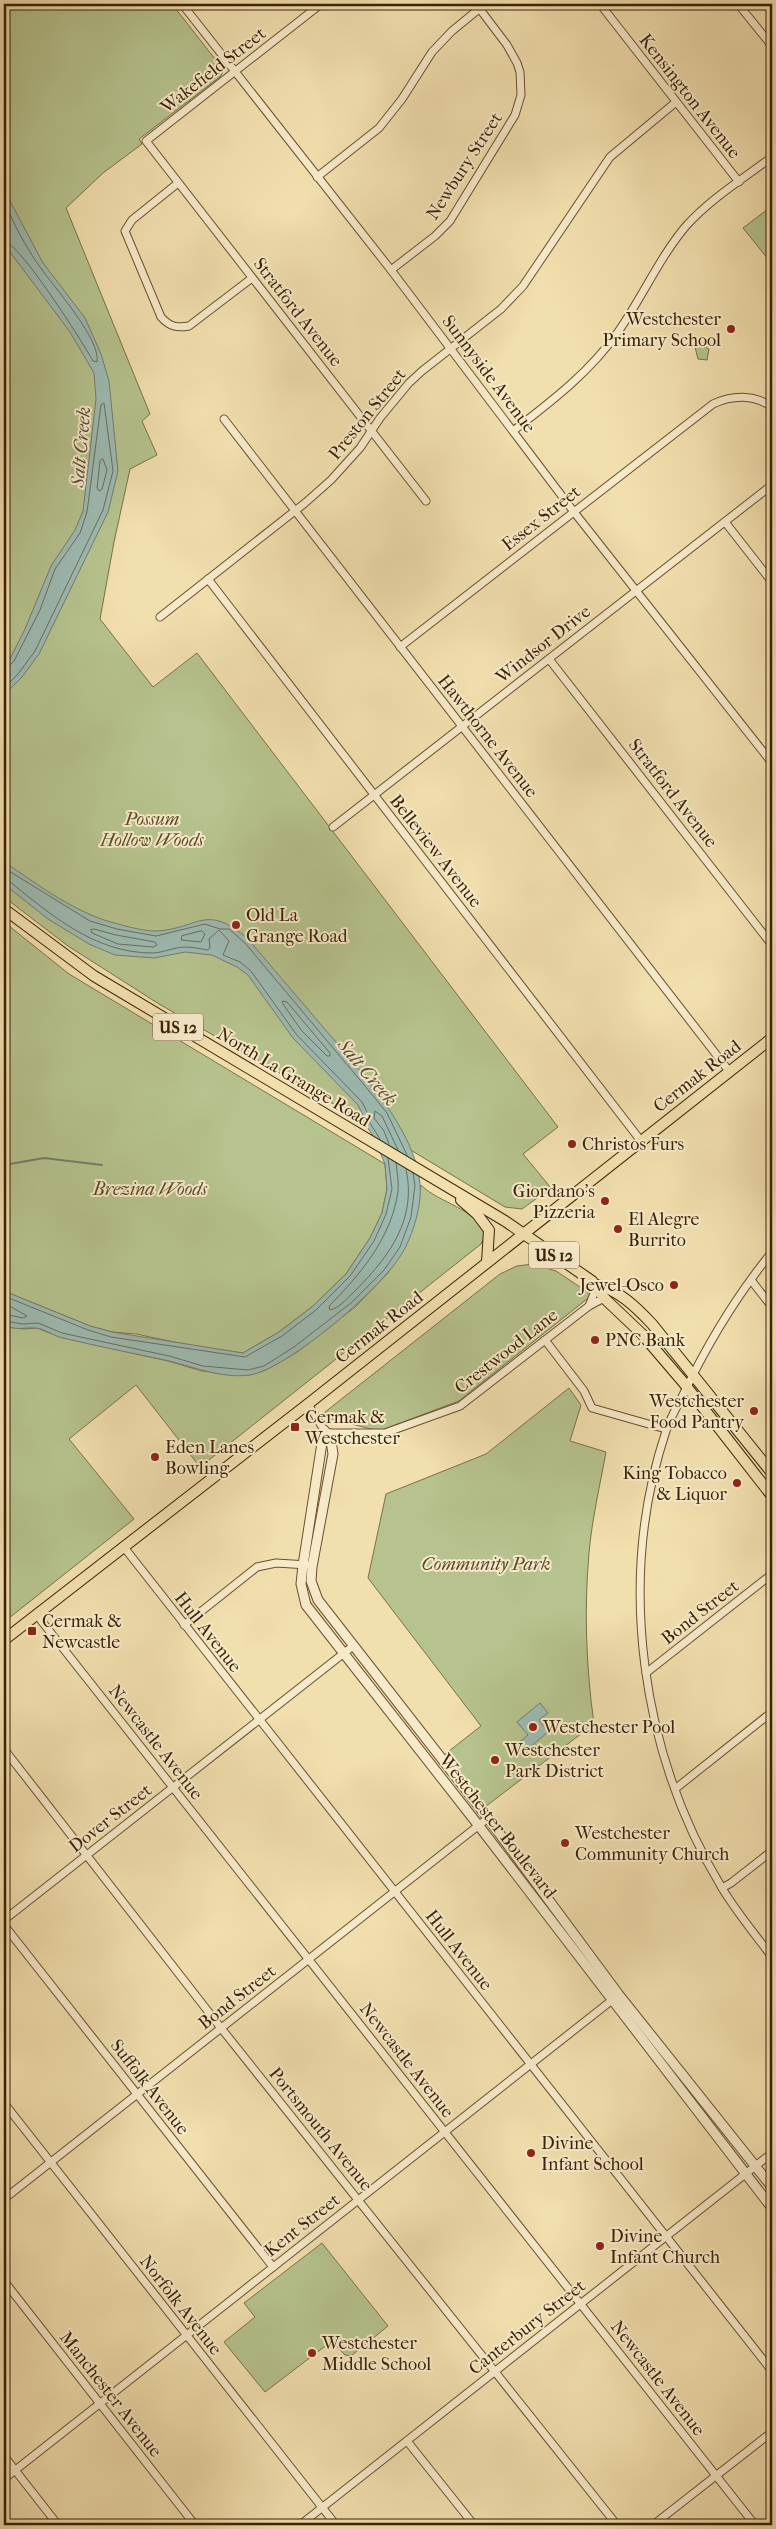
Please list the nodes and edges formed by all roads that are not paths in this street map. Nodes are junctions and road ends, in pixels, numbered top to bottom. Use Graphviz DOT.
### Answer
graph roads {
  1 [pos="182,4"];
  2 [pos="321,4"];
  3 [pos="600,4"];
  4 [pos="738,4"];
  5 [pos="482,6"];
  6 [pos="772,46"];
  7 [pos="234,72"];
  8 [pos="676,102"];
  9 [pos="146,141"];
  10 [pos="772,157"];
  11 [pos="317,177"];
  12 [pos="739,182"];
  13 [pos="178,183"];
  14 [pos="391,270"];
  15 [pos="252,278"];
  16 [pos="451,348"];
  17 [pos="772,407"];
  18 [pos="224,419"];
  19 [pos="513,431"];
  20 [pos="372,432"];
  21 [pos="772,485"];
  22 [pos="426,501"];
  23 [pos="295,511"];
  24 [pos="574,512"];
  25 [pos="725,522"];
  26 [pos="208,580"];
  27 [pos="772,582"];
  28 [pos="637,590"];
  29 [pos="160,617"];
  30 [pos="400,647"];
  31 [pos="549,659"];
  32 [pos="462,726"];
  33 [pos="772,764"];
  34 [pos="374,795"];
  35 [pos="333,827"];
  36 [pos="4,909"];
  37 [pos="772,945"];
  38 [pos="772,1038"];
  39 [pos="729,1072"];
  40 [pos="641,1141"];
  41 [pos="443,1184"];
  42 [pos="523,1233"];
  43 [pos="772,1252"];
  44 [pos="487,1262"];
  45 [pos="751,1280"];
  46 [pos="597,1285"];
  47 [pos="604,1298"];
  48 [pos="589,1306"];
  49 [pos="772,1307"];
  50 [pos="545,1340"];
  51 [pos="694,1374"];
  52 [pos="687,1387"];
  53 [pos="308,1404"];
  54 [pos="666,1430"];
  55 [pos="327,1432"];
  56 [pos="772,1473"];
  57 [pos="772,1496"];
  58 [pos="123,1546"];
  59 [pos="307,1565"];
  60 [pos="772,1574"];
  61 [pos="36,1614"];
  62 [pos="184,1625"];
  63 [pos="4,1640"];
  64 [pos="353,1646"];
  65 [pos="344,1654"];
  66 [pos="646,1673"];
  67 [pos="772,1712"];
  68 [pos="259,1720"];
  69 [pos="4,1749"];
  70 [pos="173,1788"];
  71 [pos="674,1789"];
  72 [pos="488,1818"];
  73 [pos="479,1826"];
  74 [pos="772,1851"];
  75 [pos="87,1855"];
  76 [pos="722,1888"];
  77 [pos="394,1892"];
  78 [pos="4,1920"];
  79 [pos="4,1925"];
  80 [pos="772,1957"];
  81 [pos="309,1960"];
  82 [pos="615,1997"];
  83 [pos="221,2028"];
  84 [pos="530,2064"];
  85 [pos="137,2095"];
  86 [pos="4,2103"];
  87 [pos="444,2132"];
  88 [pos="772,2153"];
  89 [pos="50,2163"];
  90 [pos="756,2166"];
  91 [pos="746,2173"];
  92 [pos="772,2187"];
  93 [pos="4,2199"];
  94 [pos="358,2200"];
  95 [pos="772,2208"];
  96 [pos="666,2236"];
  97 [pos="273,2267"];
  98 [pos="4,2281"];
  99 [pos="580,2304"];
  100 [pos="186,2336"];
  101 [pos="772,2371"];
  102 [pos="494,2372"];
  103 [pos="100,2404"];
  104 [pos="772,2432"];
  105 [pos="407,2441"];
  106 [pos="4,2456"];
  107 [pos="15,2471"];
  108 [pos="716,2476"];
  109 [pos="4,2479"];
  110 [pos="322,2508"];
  111 [pos="58,2525"];
  112 [pos="195,2525"];
  113 [pos="300,2525"];
  114 [pos="336,2525"];
  115 [pos="474,2525"];
  116 [pos="617,2525"];
  117 [pos="654,2525"];
  118 [pos="754,2525"];
  1 -- 7 [label="street, Sunnyside Avenue"];
  2 -- 7 [label="street, Wakefield Street"];
  3 -- 8 [label="street, Kensington Avenue"];
  4 -- 6 [label="street"];
  5 -- 11 [label="street"];
  5 -- 14 [label="street, Newbury Street"];
  7 -- 9 [label="street, Wakefield Street"];
  7 -- 11 [label="street, Sunnyside Avenue"];
  8 -- 12 [label="street, Kensington Avenue"];
  8 -- 16 [label="street, Preston Street"];
  9 -- 13 [label="street, Stratford Avenue"];
  10 -- 12 [label="street"];
  11 -- 14 [label="street, Sunnyside Avenue"];
  12 -- 19 [label="street"];
  13 -- 15 [label="street, Stratford Avenue"];
  13 -- 15 [label="street"];
  14 -- 16 [label="street, Sunnyside Avenue"];
  15 -- 20 [label="street, Stratford Avenue"];
  16 -- 19 [label="street, Sunnyside Avenue"];
  16 -- 20 [label="street, Preston Street"];
  17 -- 24 [label="street, Essex Street"];
  18 -- 23 [label="street, Hawthorne Avenue"];
  19 -- 24 [label="street, Sunnyside Avenue"];
  20 -- 22 [label="street, Stratford Avenue"];
  20 -- 23 [label="street, Preston Street"];
  21 -- 25 [label="street, Windsor Drive"];
  23 -- 26 [label="street, Preston Street"];
  23 -- 30 [label="street, Hawthorne Avenue"];
  24 -- 28 [label="street, Sunnyside Avenue"];
  24 -- 30 [label="street, Essex Street"];
  25 -- 27 [label="street"];
  25 -- 28 [label="street, Windsor Drive"];
  26 -- 29 [label="street, Preston Street"];
  26 -- 34 [label="street, Belleview Avenue"];
  28 -- 31 [label="street, Windsor Drive"];
  28 -- 33 [label="street, Sunnyside Avenue"];
  30 -- 32 [label="street, Hawthorne Avenue"];
  31 -- 32 [label="street, Windsor Drive"];
  31 -- 37 [label="street, Stratford Avenue"];
  32 -- 34 [label="street, Windsor Drive"];
  32 -- 39 [label="street, Hawthorne Avenue"];
  34 -- 35 [label="street, Windsor Drive"];
  34 -- 40 [label="street, Belleview Avenue"];
  36 -- 41 [label="main road, North La Grange Road / US 12"];
  38 -- 39 [label="main road, Cermak Road"];
  39 -- 40 [label="main road, Cermak Road"];
  40 -- 42 [label="main road, Cermak Road"];
  41 -- 42 [label="main road, North La Grange Road / US 12"];
  41 -- 44 [label="main road"];
  42 -- 44 [label="main road, Cermak Road"];
  42 -- 46 [label="main road, US 12"];
  43 -- 45 [label="street"];
  44 -- 53 [label="main road, Cermak Road"];
  45 -- 49 [label="street"];
  45 -- 51 [label="street"];
  46 -- 47 [label="main road, US 12"];
  46 -- 48 [label="street"];
  46 -- 51 [label="main road, US 12"];
  47 -- 48 [label="street, Crestwood Lane"];
  47 -- 52 [label="main road, US 12"];
  48 -- 50 [label="street, Crestwood Lane"];
  50 -- 54 [label="street"];
  50 -- 55 [label="street, Crestwood Lane"];
  51 -- 52 [label="street"];
  51 -- 56 [label="main road, US 12"];
  52 -- 54 [label="street"];
  52 -- 57 [label="main road, US 12"];
  53 -- 55 [label="street"];
  53 -- 58 [label="main road, Cermak Road"];
  54 -- 66 [label="street"];
  55 -- 59 [label="street, Westchester Boulevard"];
  58 -- 61 [label="main road, Cermak Road"];
  58 -- 62 [label="street, Hull Avenue"];
  59 -- 62 [label="street"];
  59 -- 64 [label="street, Westchester Boulevard"];
  59 -- 65 [label="street, Westchester Boulevard"];
  60 -- 66 [label="street, Bond Street"];
  61 -- 63 [label="main road, Cermak Road"];
  61 -- 70 [label="street, Newcastle Avenue"];
  62 -- 68 [label="street, Hull Avenue"];
  64 -- 65 [label="street, Dover Street"];
  64 -- 72 [label="street, Westchester Boulevard"];
  65 -- 68 [label="street, Dover Street"];
  65 -- 73 [label="street, Westchester Boulevard"];
  66 -- 71 [label="street"];
  67 -- 71 [label="street"];
  68 -- 70 [label="street, Dover Street"];
  68 -- 77 [label="street, Hull Avenue"];
  69 -- 75 [label="street, Portsmouth Avenue"];
  70 -- 75 [label="street, Dover Street"];
  70 -- 81 [label="street, Newcastle Avenue"];
  71 -- 76 [label="street"];
  72 -- 73 [label="street, Bond Street"];
  72 -- 82 [label="street, Westchester Boulevard"];
  73 -- 77 [label="street, Bond Street"];
  73 -- 82 [label="street, Westchester Boulevard"];
  74 -- 76 [label="street"];
  75 -- 78 [label="street, Dover Street"];
  75 -- 83 [label="street, Portsmouth Avenue"];
  76 -- 80 [label="street"];
  77 -- 81 [label="street, Bond Street"];
  77 -- 84 [label="street, Hull Avenue"];
  79 -- 85 [label="street, Suffolk Avenue"];
  81 -- 83 [label="street, Bond Street"];
  81 -- 87 [label="street, Newcastle Avenue"];
  82 -- 84 [label="street, Kent Street"];
  82 -- 90 [label="street, Westchester Boulevard"];
  82 -- 91 [label="street, Westchester Boulevard"];
  83 -- 85 [label="street, Bond Street"];
  83 -- 94 [label="street, Portsmouth Avenue"];
  84 -- 87 [label="street, Kent Street"];
  84 -- 96 [label="street, Hull Avenue"];
  85 -- 89 [label="street, Bond Street"];
  85 -- 97 [label="street, Suffolk Avenue"];
  86 -- 89 [label="street, Norfolk Avenue"];
  87 -- 94 [label="street, Kent Street"];
  87 -- 99 [label="street, Newcastle Avenue"];
  88 -- 90 [label="street, Canterbury Street"];
  89 -- 93 [label="street, Bond Street"];
  89 -- 100 [label="street, Norfolk Avenue"];
  90 -- 91 [label="street, Canterbury Street"];
  90 -- 92 [label="street, Westchester Boulevard"];
  91 -- 95 [label="street, Westchester Boulevard"];
  91 -- 96 [label="street, Canterbury Street"];
  94 -- 97 [label="street, Kent Street"];
  94 -- 102 [label="street, Portsmouth Avenue"];
  96 -- 99 [label="street, Canterbury Street"];
  96 -- 101 [label="street, Hull Avenue"];
  97 -- 100 [label="street, Kent Street"];
  98 -- 103 [label="street, Manchester Avenue"];
  99 -- 102 [label="street, Canterbury Street"];
  99 -- 108 [label="street, Newcastle Avenue"];
  100 -- 103 [label="street, Kent Street"];
  100 -- 110 [label="street, Norfolk Avenue"];
  102 -- 105 [label="street, Canterbury Street"];
  102 -- 116 [label="street, Portsmouth Avenue"];
  103 -- 107 [label="street, Kent Street"];
  103 -- 112 [label="street, Manchester Avenue"];
  104 -- 108 [label="street"];
  105 -- 110 [label="street, Canterbury Street"];
  105 -- 115 [label="street"];
  106 -- 107 [label="street"];
  107 -- 109 [label="street, Kent Street"];
  107 -- 111 [label="street"];
  108 -- 117 [label="street"];
  108 -- 118 [label="street, Newcastle Avenue"];
  110 -- 113 [label="street, Canterbury Street"];
  110 -- 114 [label="street, Norfolk Avenue"];
}
